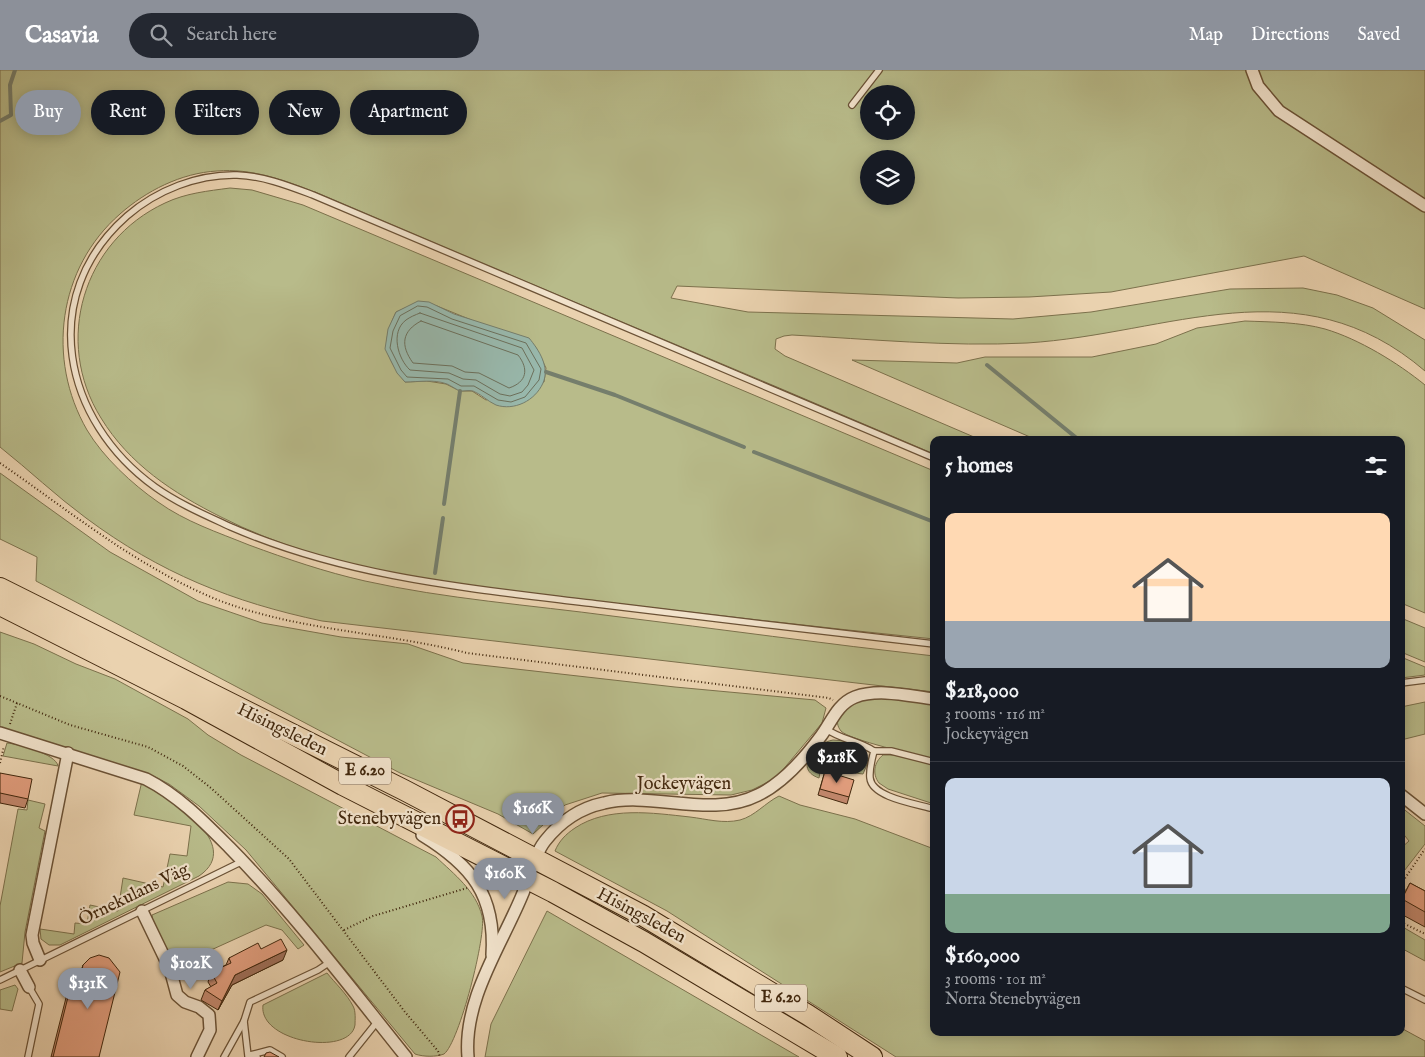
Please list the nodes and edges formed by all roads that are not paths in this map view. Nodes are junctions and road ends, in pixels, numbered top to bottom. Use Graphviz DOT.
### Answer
graph roads {
  1 [pos="879,70"];
  2 [pos="1252,70"];
  3 [pos="852,105"];
  4 [pos="1425,206"];
  5 [pos="930,456"];
  6 [pos="0,573"];
  7 [pos="0,588"];
  8 [pos="0,605"];
  9 [pos="0,618"];
  10 [pos="930,644"];
  11 [pos="1425,680"];
  12 [pos="1405,683"];
  13 [pos="189,692"];
  14 [pos="930,699"];
  15 [pos="826,729"];
  16 [pos="5,733"];
  17 [pos="874,751"];
  18 [pos="68,753"];
  19 [pos="930,761"];
  20 [pos="1405,798"];
  21 [pos="373,800"];
  22 [pos="930,808"];
  23 [pos="1425,814"];
  24 [pos="243,861"];
  25 [pos="536,861"];
  26 [pos="528,880"];
  27 [pos="142,910"];
  28 [pos="40,960"];
  29 [pos="491,961"];
  30 [pos="330,962"];
  31 [pos="20,970"];
  32 [pos="0,980"];
  33 [pos="29,987"];
  34 [pos="1405,990"];
  35 [pos="1425,1000"];
  36 [pos="244,1021"];
  37 [pos="377,1022"];
  38 [pos="248,1056"];
  39 [pos="28,1057"];
  40 [pos="197,1057"];
  41 [pos="224,1057"];
  42 [pos="257,1057"];
  43 [pos="282,1057"];
  44 [pos="349,1057"];
  45 [pos="406,1057"];
  46 [pos="468,1057"];
  47 [pos="837,1057"];
  48 [pos="872,1057"];
  1 -- 3 [label="lane"];
  2 -- 4 [label="street"];
  5 -- 10 [label="lane"];
  6 -- 13 [label="highway"];
  7 -- 13 [label="highway, Hisingsleden / E 6.20"];
  8 -- 13 [label="highway, Hisingsleden / E 6.20"];
  9 -- 13 [label="highway"];
  11 -- 12 [label="lane"];
  13 -- 21 [label="highway, Hisingsleden / E 6.20"];
  13 -- 25 [label="highway, Hisingsleden / E 6.20"];
  14 -- 15 [label="street, Jockeyvägen"];
  15 -- 17 [label="lane"];
  15 -- 25 [label="street, Jockeyvägen"];
  16 -- 18 [label="street"];
  17 -- 19 [label="lane"];
  17 -- 22 [label="lane"];
  18 -- 24 [label="street"];
  18 -- 28 [label="street"];
  20 -- 23 [label="street"];
  21 -- 26 [label="highway, Hisingsleden / E 6.20"];
  21 -- 29 [label="street"];
  24 -- 27 [label="lane, Örnekulans Väg"];
  24 -- 30 [label="street"];
  25 -- 26 [label="street, Jockeyvägen"];
  25 -- 48 [label="highway, Hisingsleden / E 6.20"];
  26 -- 29 [label="street, Jockeyvägen"];
  26 -- 47 [label="highway, Hisingsleden / E 6.20"];
  27 -- 28 [label="lane, Örnekulans Väg"];
  27 -- 40 [label="street"];
  28 -- 31 [label="lane, Örnekulans Väg"];
  29 -- 46 [label="street"];
  30 -- 36 [label="lane"];
  30 -- 37 [label="street"];
  31 -- 32 [label="lane, Örnekulans Väg"];
  31 -- 33 [label="street"];
  33 -- 39 [label="lane"];
  34 -- 35 [label="lane"];
  36 -- 38 [label="lane"];
  36 -- 41 [label="lane"];
  37 -- 44 [label="lane"];
  37 -- 45 [label="street"];
  38 -- 42 [label="lane"];
  38 -- 43 [label="lane"];
}
